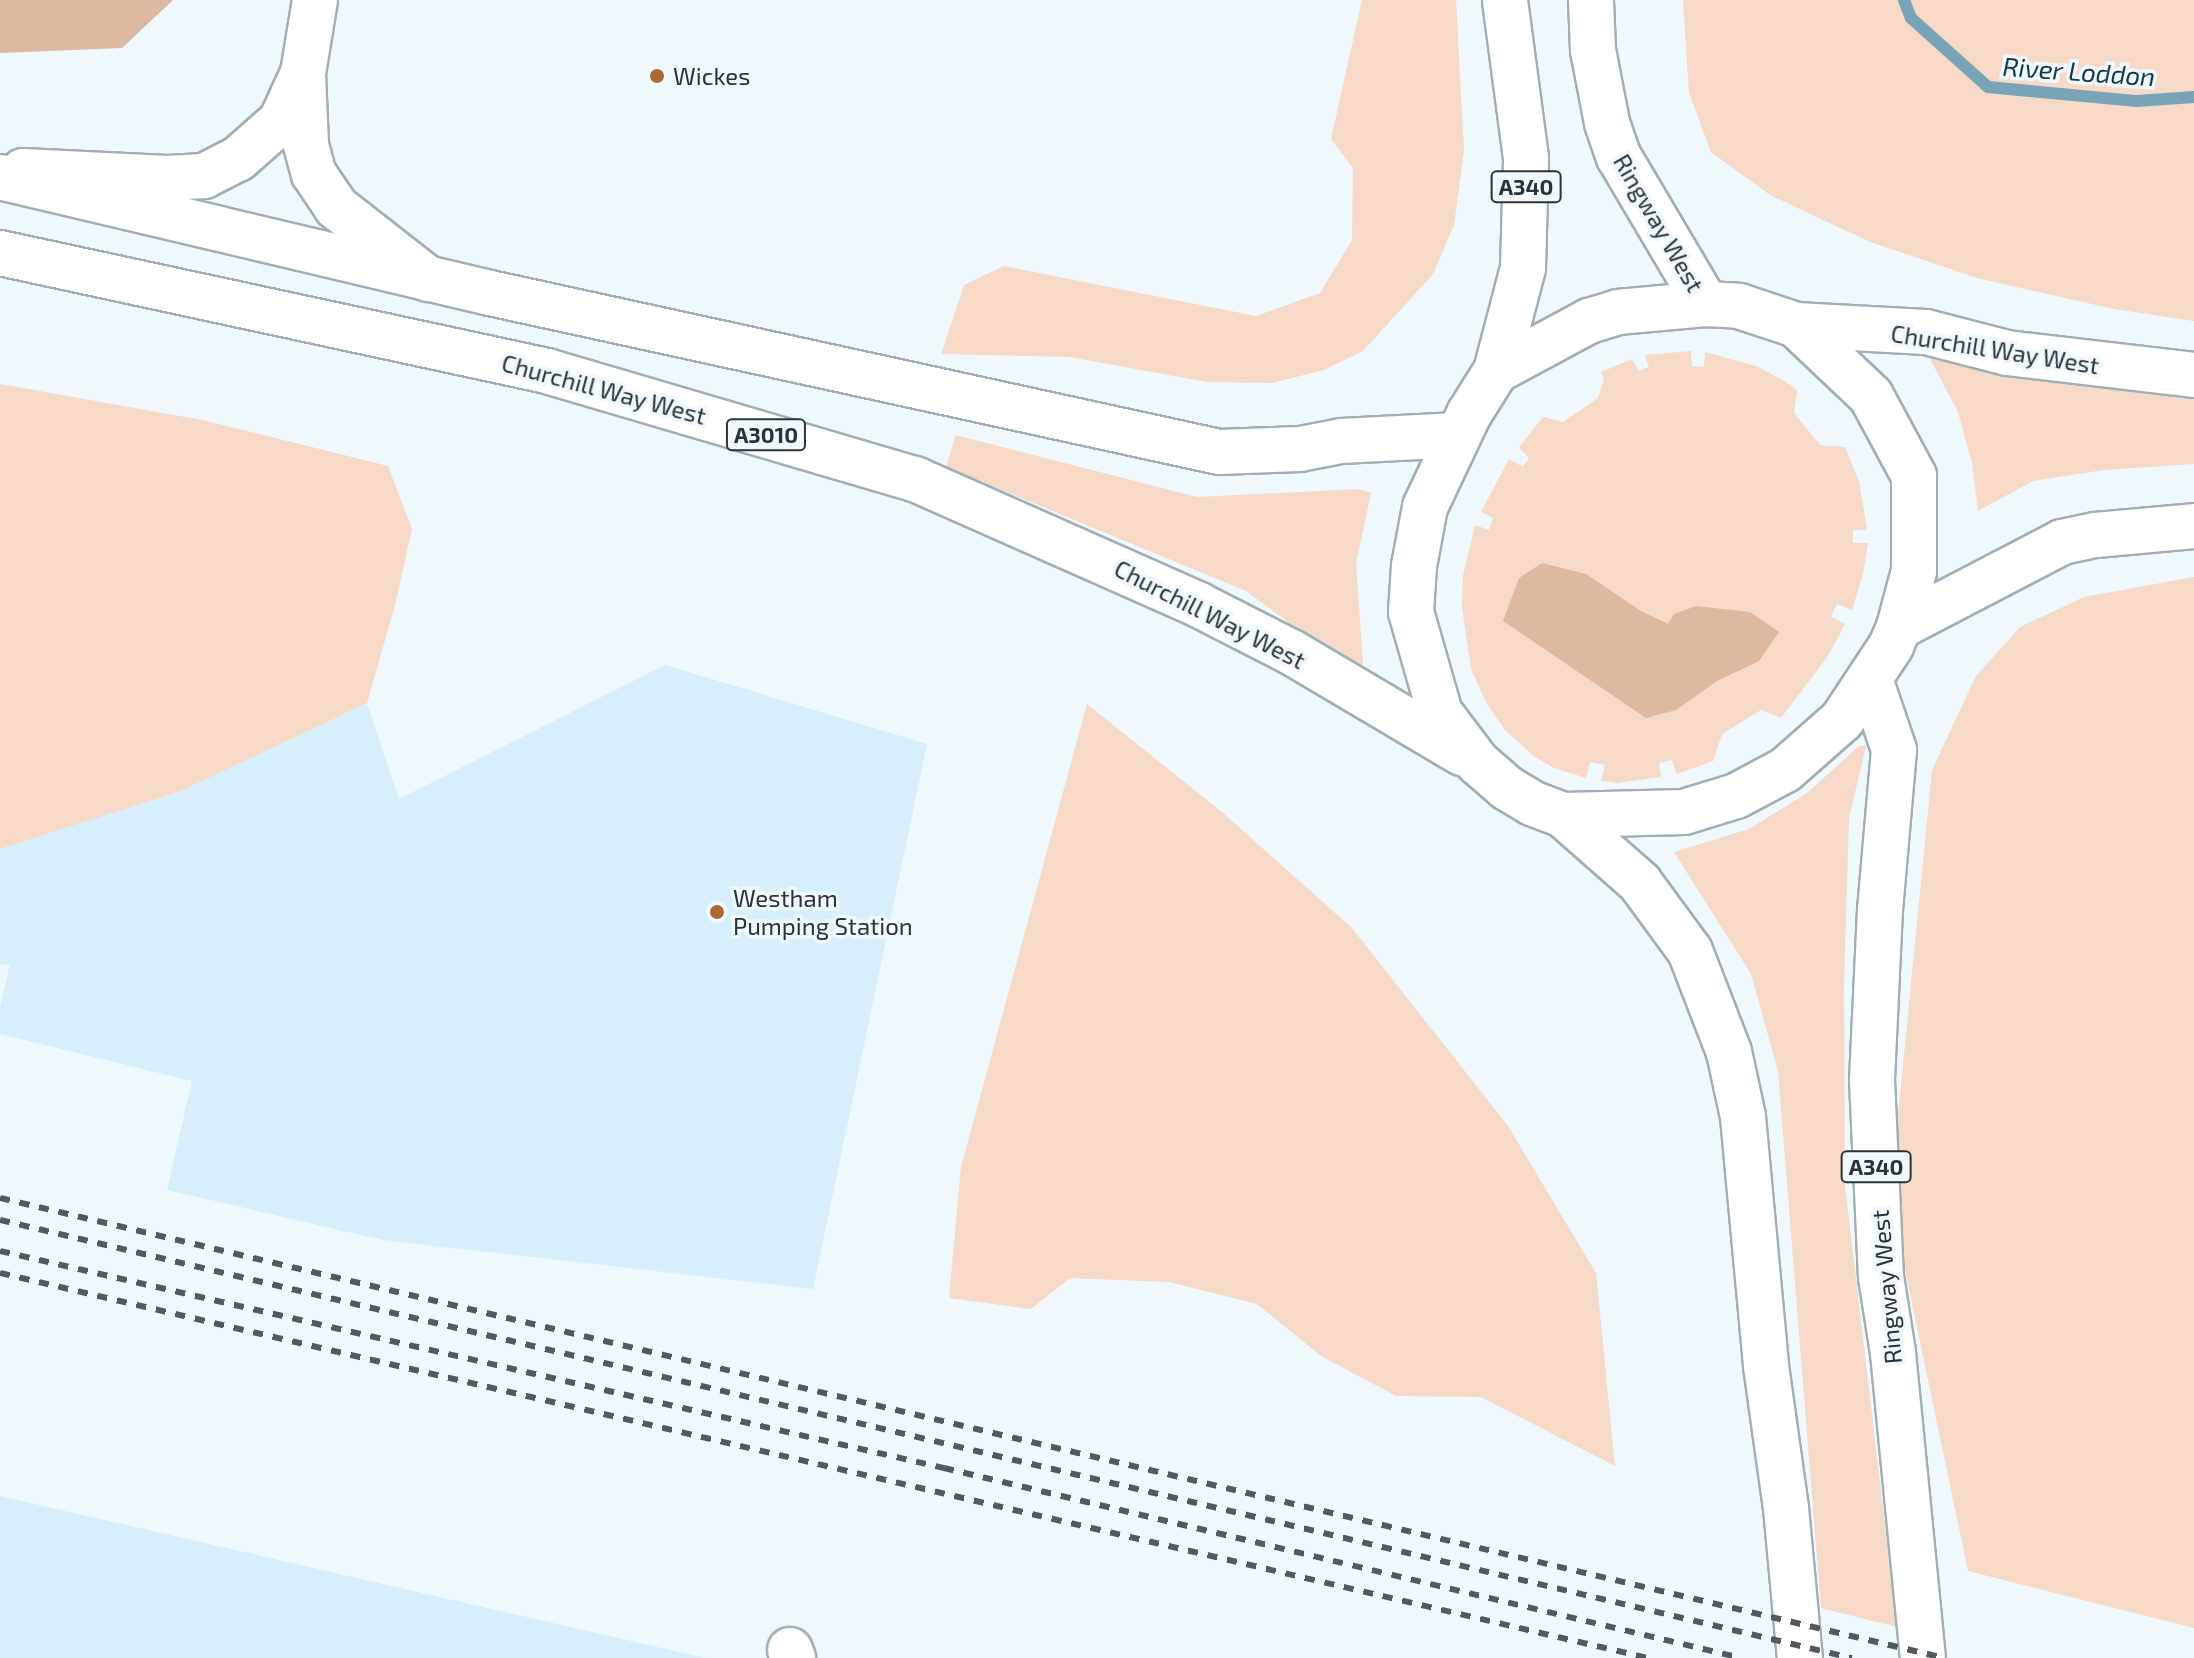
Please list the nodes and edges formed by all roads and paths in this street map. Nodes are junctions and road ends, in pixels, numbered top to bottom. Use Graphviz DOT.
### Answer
graph roads {
  1 [pos="315,0"];
  2 [pos="1505,0"];
  3 [pos="1591,0"];
  4 [pos="303,73"];
  5 [pos="0,169"];
  6 [pos="0,177"];
  7 [pos="0,253"];
  8 [pos="428,279"];
  9 [pos="1706,304"];
  10 [pos="1796,325"];
  11 [pos="1496,371"];
  12 [pos="2194,375"];
  13 [pos="1458,435"];
  14 [pos="2194,526"];
  15 [pos="1899,627"];
  16 [pos="1870,679"];
  17 [pos="1478,763"];
  18 [pos="1563,815"];
  19 [pos="1800,1658"];
  20 [pos="1923,1658"];
  1 -- 4 [label="main road"];
  2 -- 11 [label="main road, A340"];
  3 -- 9 [label="main road, Ringway West"];
  4 -- 5 [label="main road"];
  4 -- 8 [label="main road"];
  6 -- 8 [label="main road"];
  7 -- 17 [label="main road, Churchill Way West / A3010"];
  8 -- 13 [label="main road"];
  9 -- 10 [label="main road"];
  9 -- 11 [label="main road"];
  10 -- 12 [label="main road, Churchill Way West"];
  10 -- 15 [label="main road"];
  11 -- 13 [label="main road"];
  13 -- 17 [label="main road"];
  14 -- 15 [label="main road"];
  15 -- 16 [label="main road"];
  16 -- 18 [label="main road"];
  16 -- 20 [label="main road, Ringway West / A340"];
  17 -- 18 [label="main road"];
  18 -- 19 [label="main road"];
}
